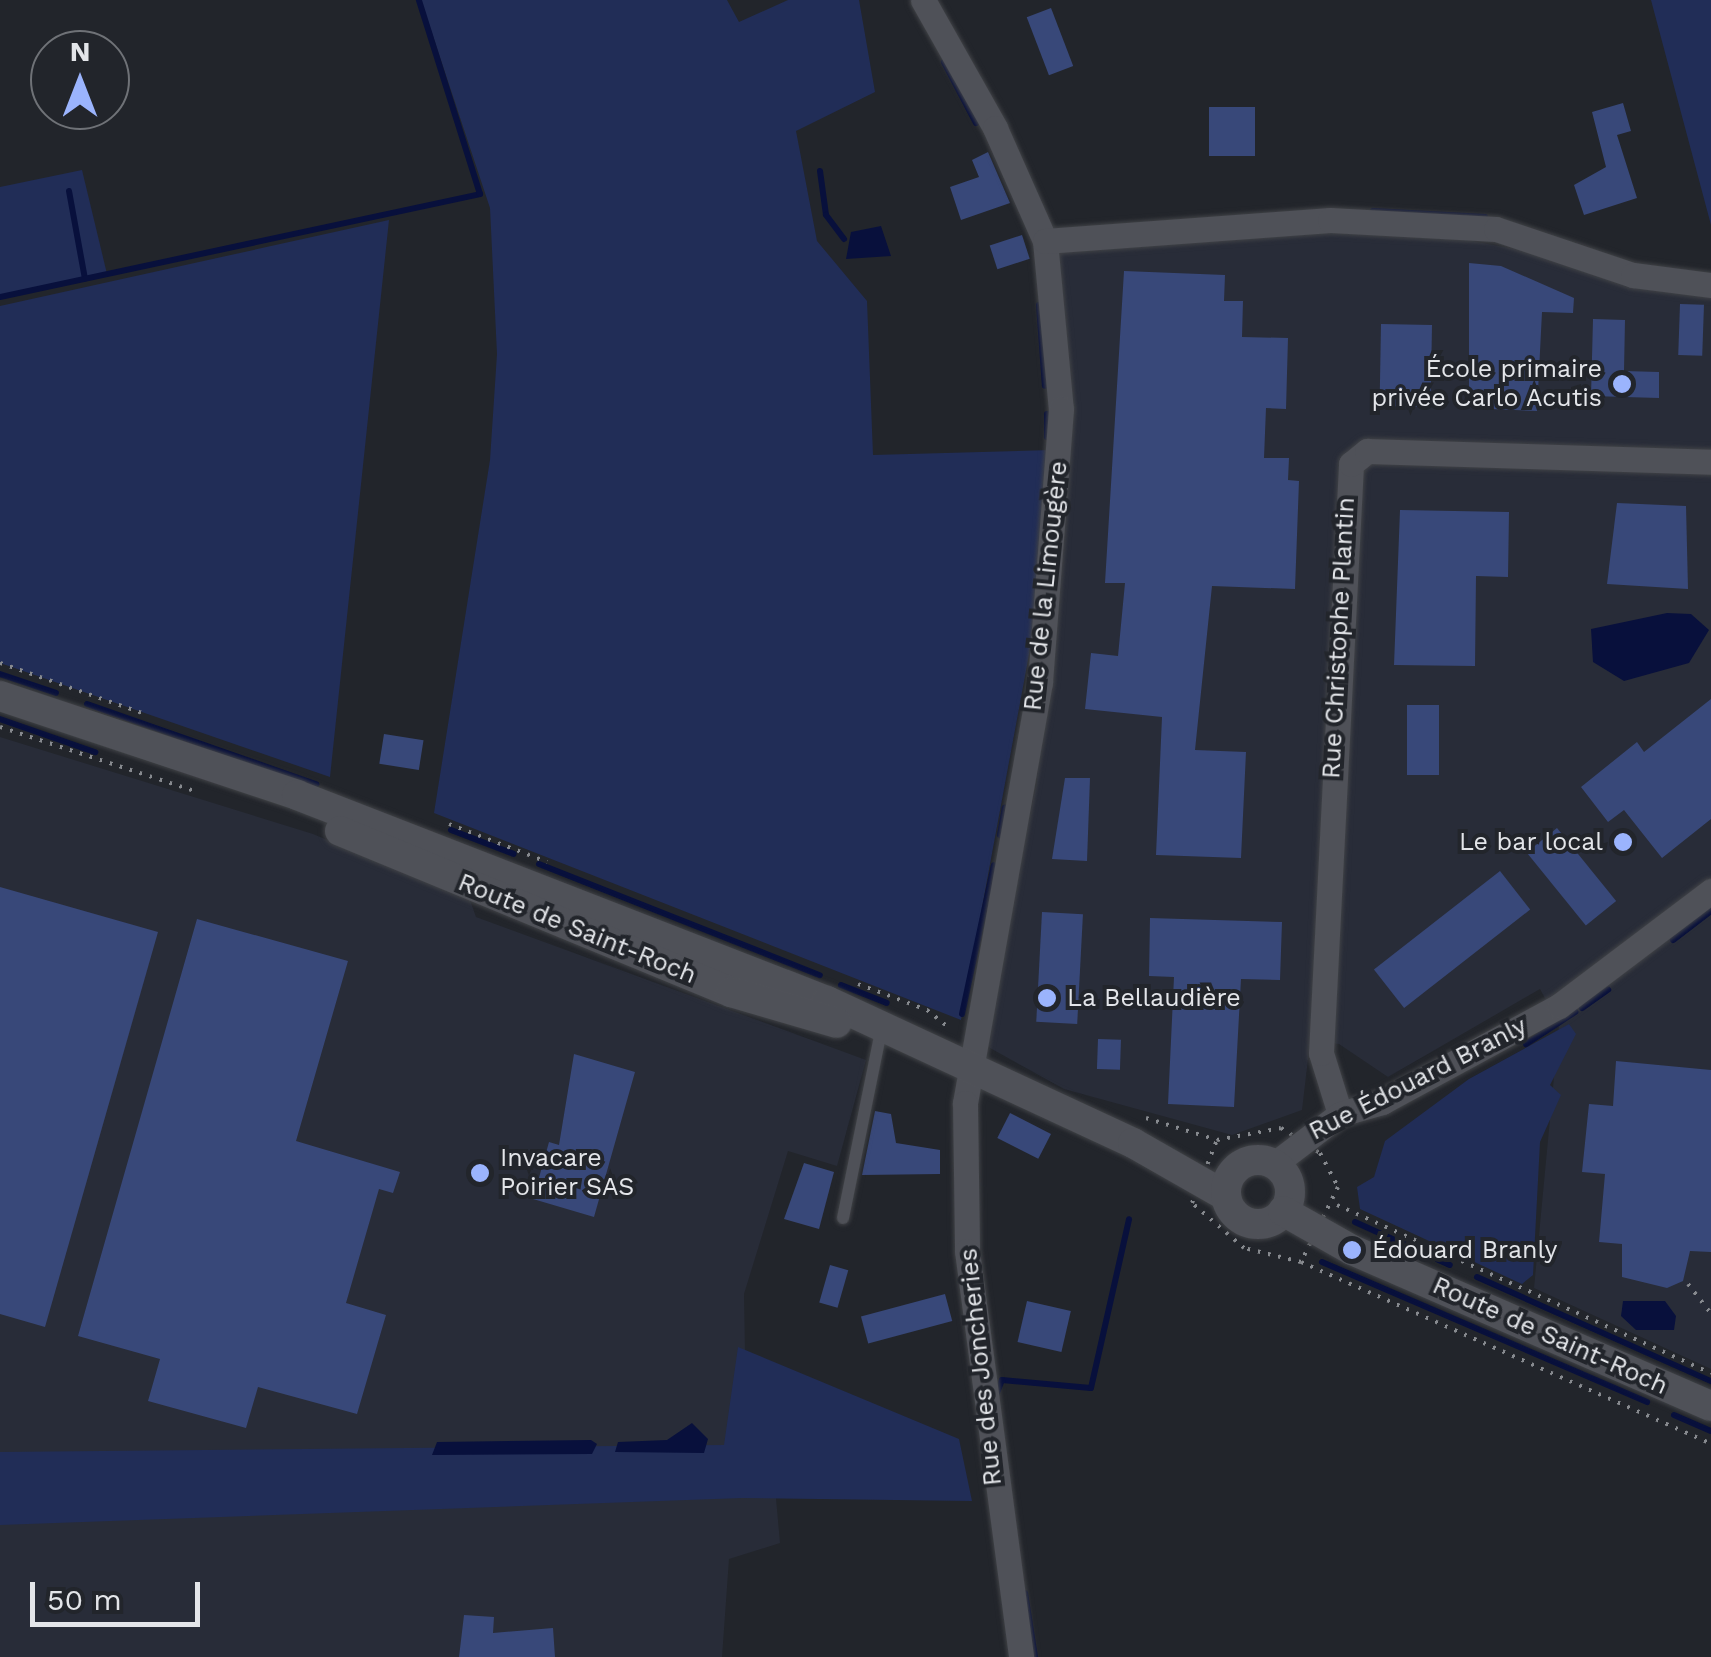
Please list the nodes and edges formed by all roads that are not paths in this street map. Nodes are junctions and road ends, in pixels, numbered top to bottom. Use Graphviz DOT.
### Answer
graph roads {
  1 [pos="922,0"];
  2 [pos="1045,241"];
  3 [pos="1711,284"];
  4 [pos="1711,462"];
  5 [pos="0,696"];
  6 [pos="253,786"];
  7 [pos="1711,891"];
  8 [pos="880,1036"];
  9 [pos="912,1042"];
  10 [pos="968,1072"];
  11 [pos="1340,1114"];
  12 [pos="1273,1165"];
  13 [pos="1218,1178"];
  14 [pos="1283,1211"];
  15 [pos="843,1218"];
  16 [pos="1711,1406"];
  17 [pos="1021,1657"];
  1 -- 2 [label="street, Rue de la Limougère"];
  2 -- 3 [label="street"];
  2 -- 10 [label="street, Rue de la Limougère"];
  4 -- 11 [label="street, Rue Christophe Plantin"];
  5 -- 6 [label="street, Route de Saint-Roch"];
  6 -- 8 [label="street, Route de Saint-Roch"];
  6 -- 9 [label="street, Route de Saint-Roch"];
  7 -- 11 [label="street, Rue Édouard Branly"];
  8 -- 9 [label="street, Route de Saint-Roch"];
  8 -- 15 [label="lane"];
  9 -- 10 [label="street, Route de Saint-Roch"];
  10 -- 13 [label="street, Route de Saint-Roch"];
  10 -- 17 [label="street, Rue des Joncheries"];
  11 -- 12 [label="street, Rue Édouard Branly"];
  12 -- 13 [label="street"];
  12 -- 14 [label="street"];
  13 -- 14 [label="street"];
  14 -- 16 [label="street, Route de Saint-Roch"];
}
